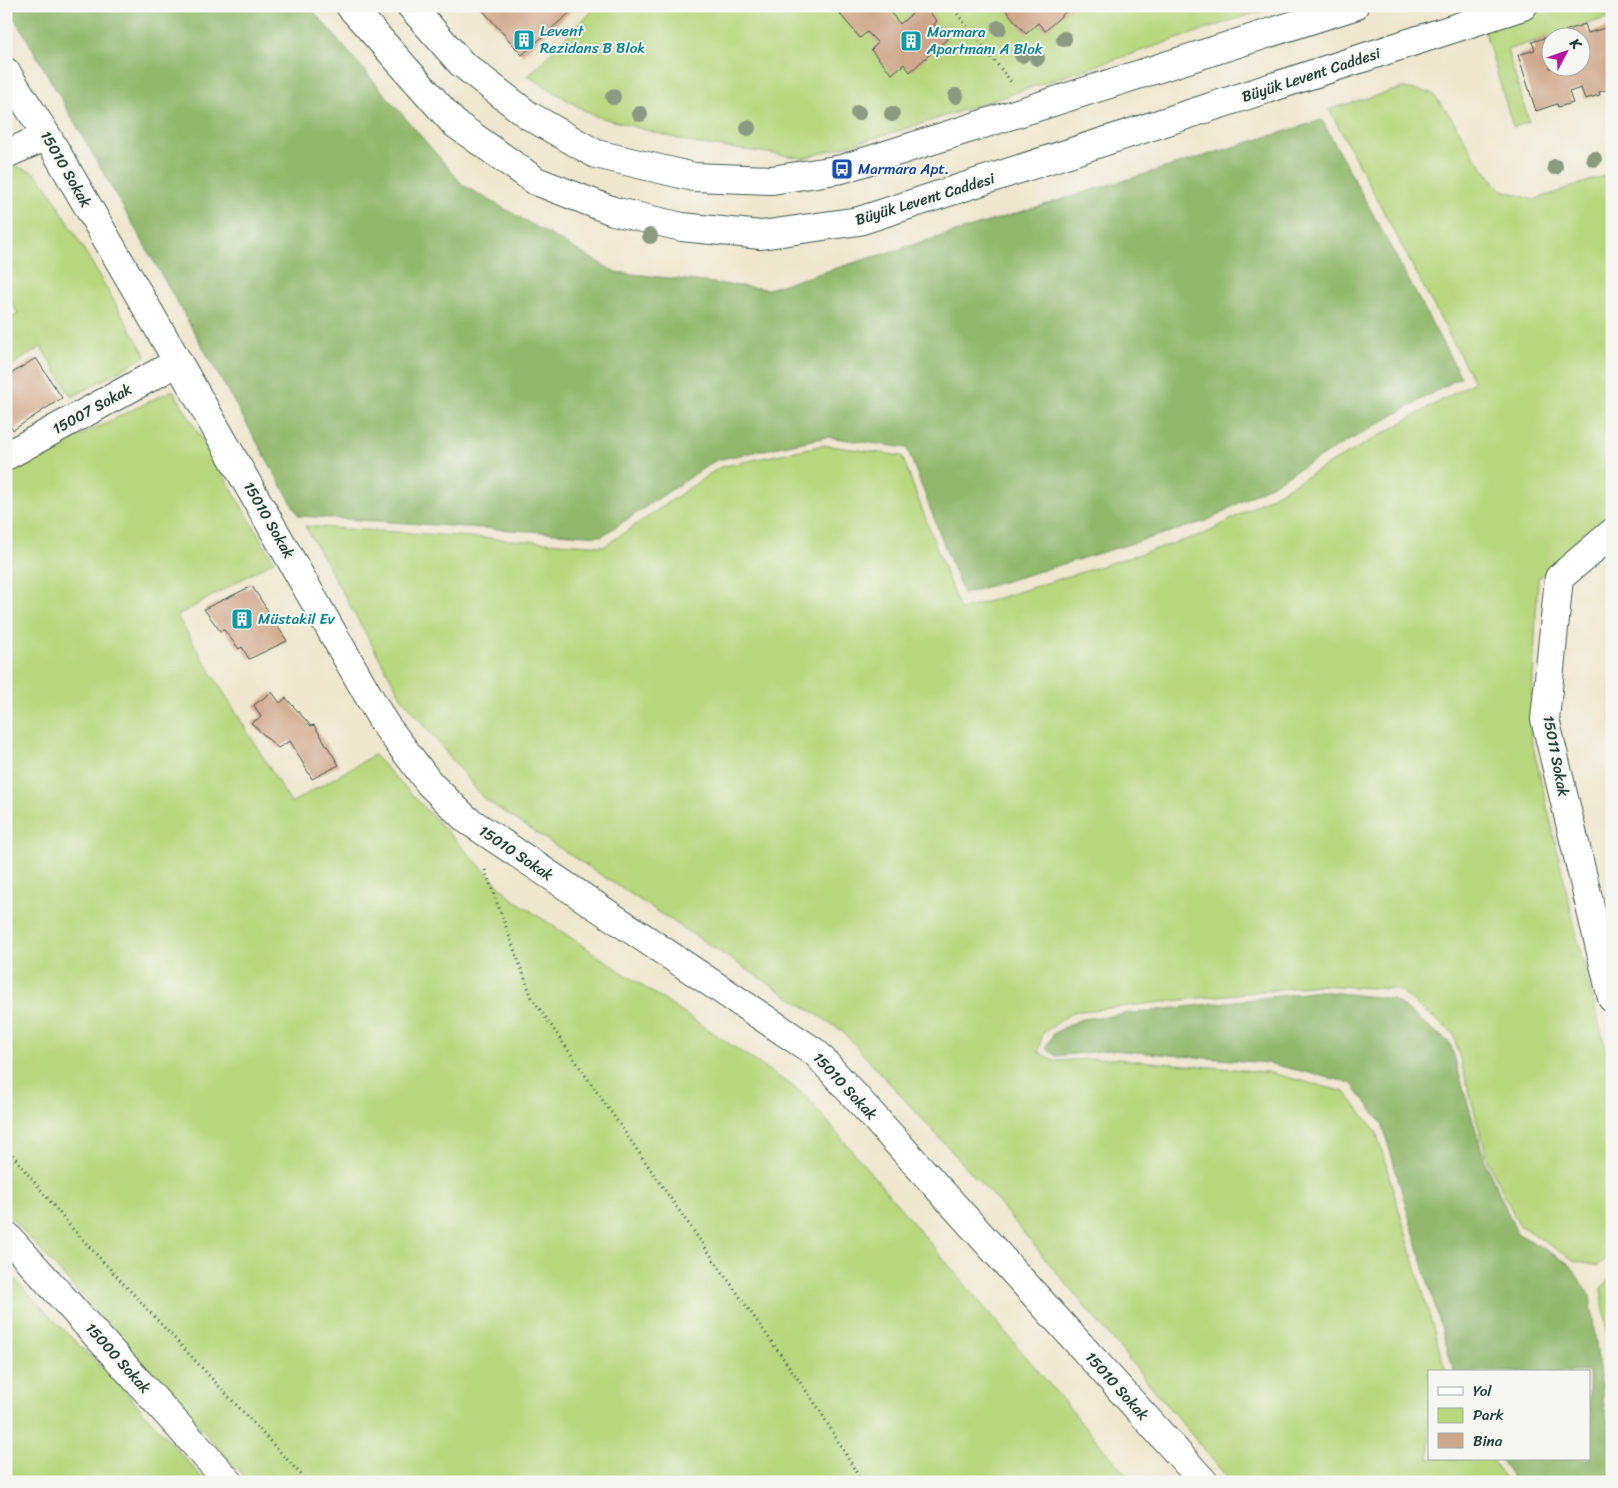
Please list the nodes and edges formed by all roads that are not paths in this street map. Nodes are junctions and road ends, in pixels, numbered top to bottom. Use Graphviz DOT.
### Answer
graph roads {
  1 [pos="350,6"];
  2 [pos="411,6"];
  3 [pos="1354,6"];
  4 [pos="1523,6"];
  5 [pos="6,72"];
  6 [pos="47,136"];
  7 [pos="6,154"];
  8 [pos="178,362"];
  9 [pos="6,456"];
  10 [pos="1612,533"];
  11 [pos="1612,998"];
  12 [pos="6,1235"];
  13 [pos="229,1482"];
  14 [pos="1204,1482"];
  1 -- 4 [label="street, Büyük Levent Caddesi"];
  2 -- 3 [label="street"];
  5 -- 6 [label="street, 15010 Sokak"];
  6 -- 7 [label="street"];
  6 -- 8 [label="street, 15010 Sokak"];
  8 -- 9 [label="street, 15007 Sokak"];
  8 -- 14 [label="street, 15010 Sokak"];
  10 -- 11 [label="street, 15011 Sokak"];
  12 -- 13 [label="street, 15000 Sokak"];
}
